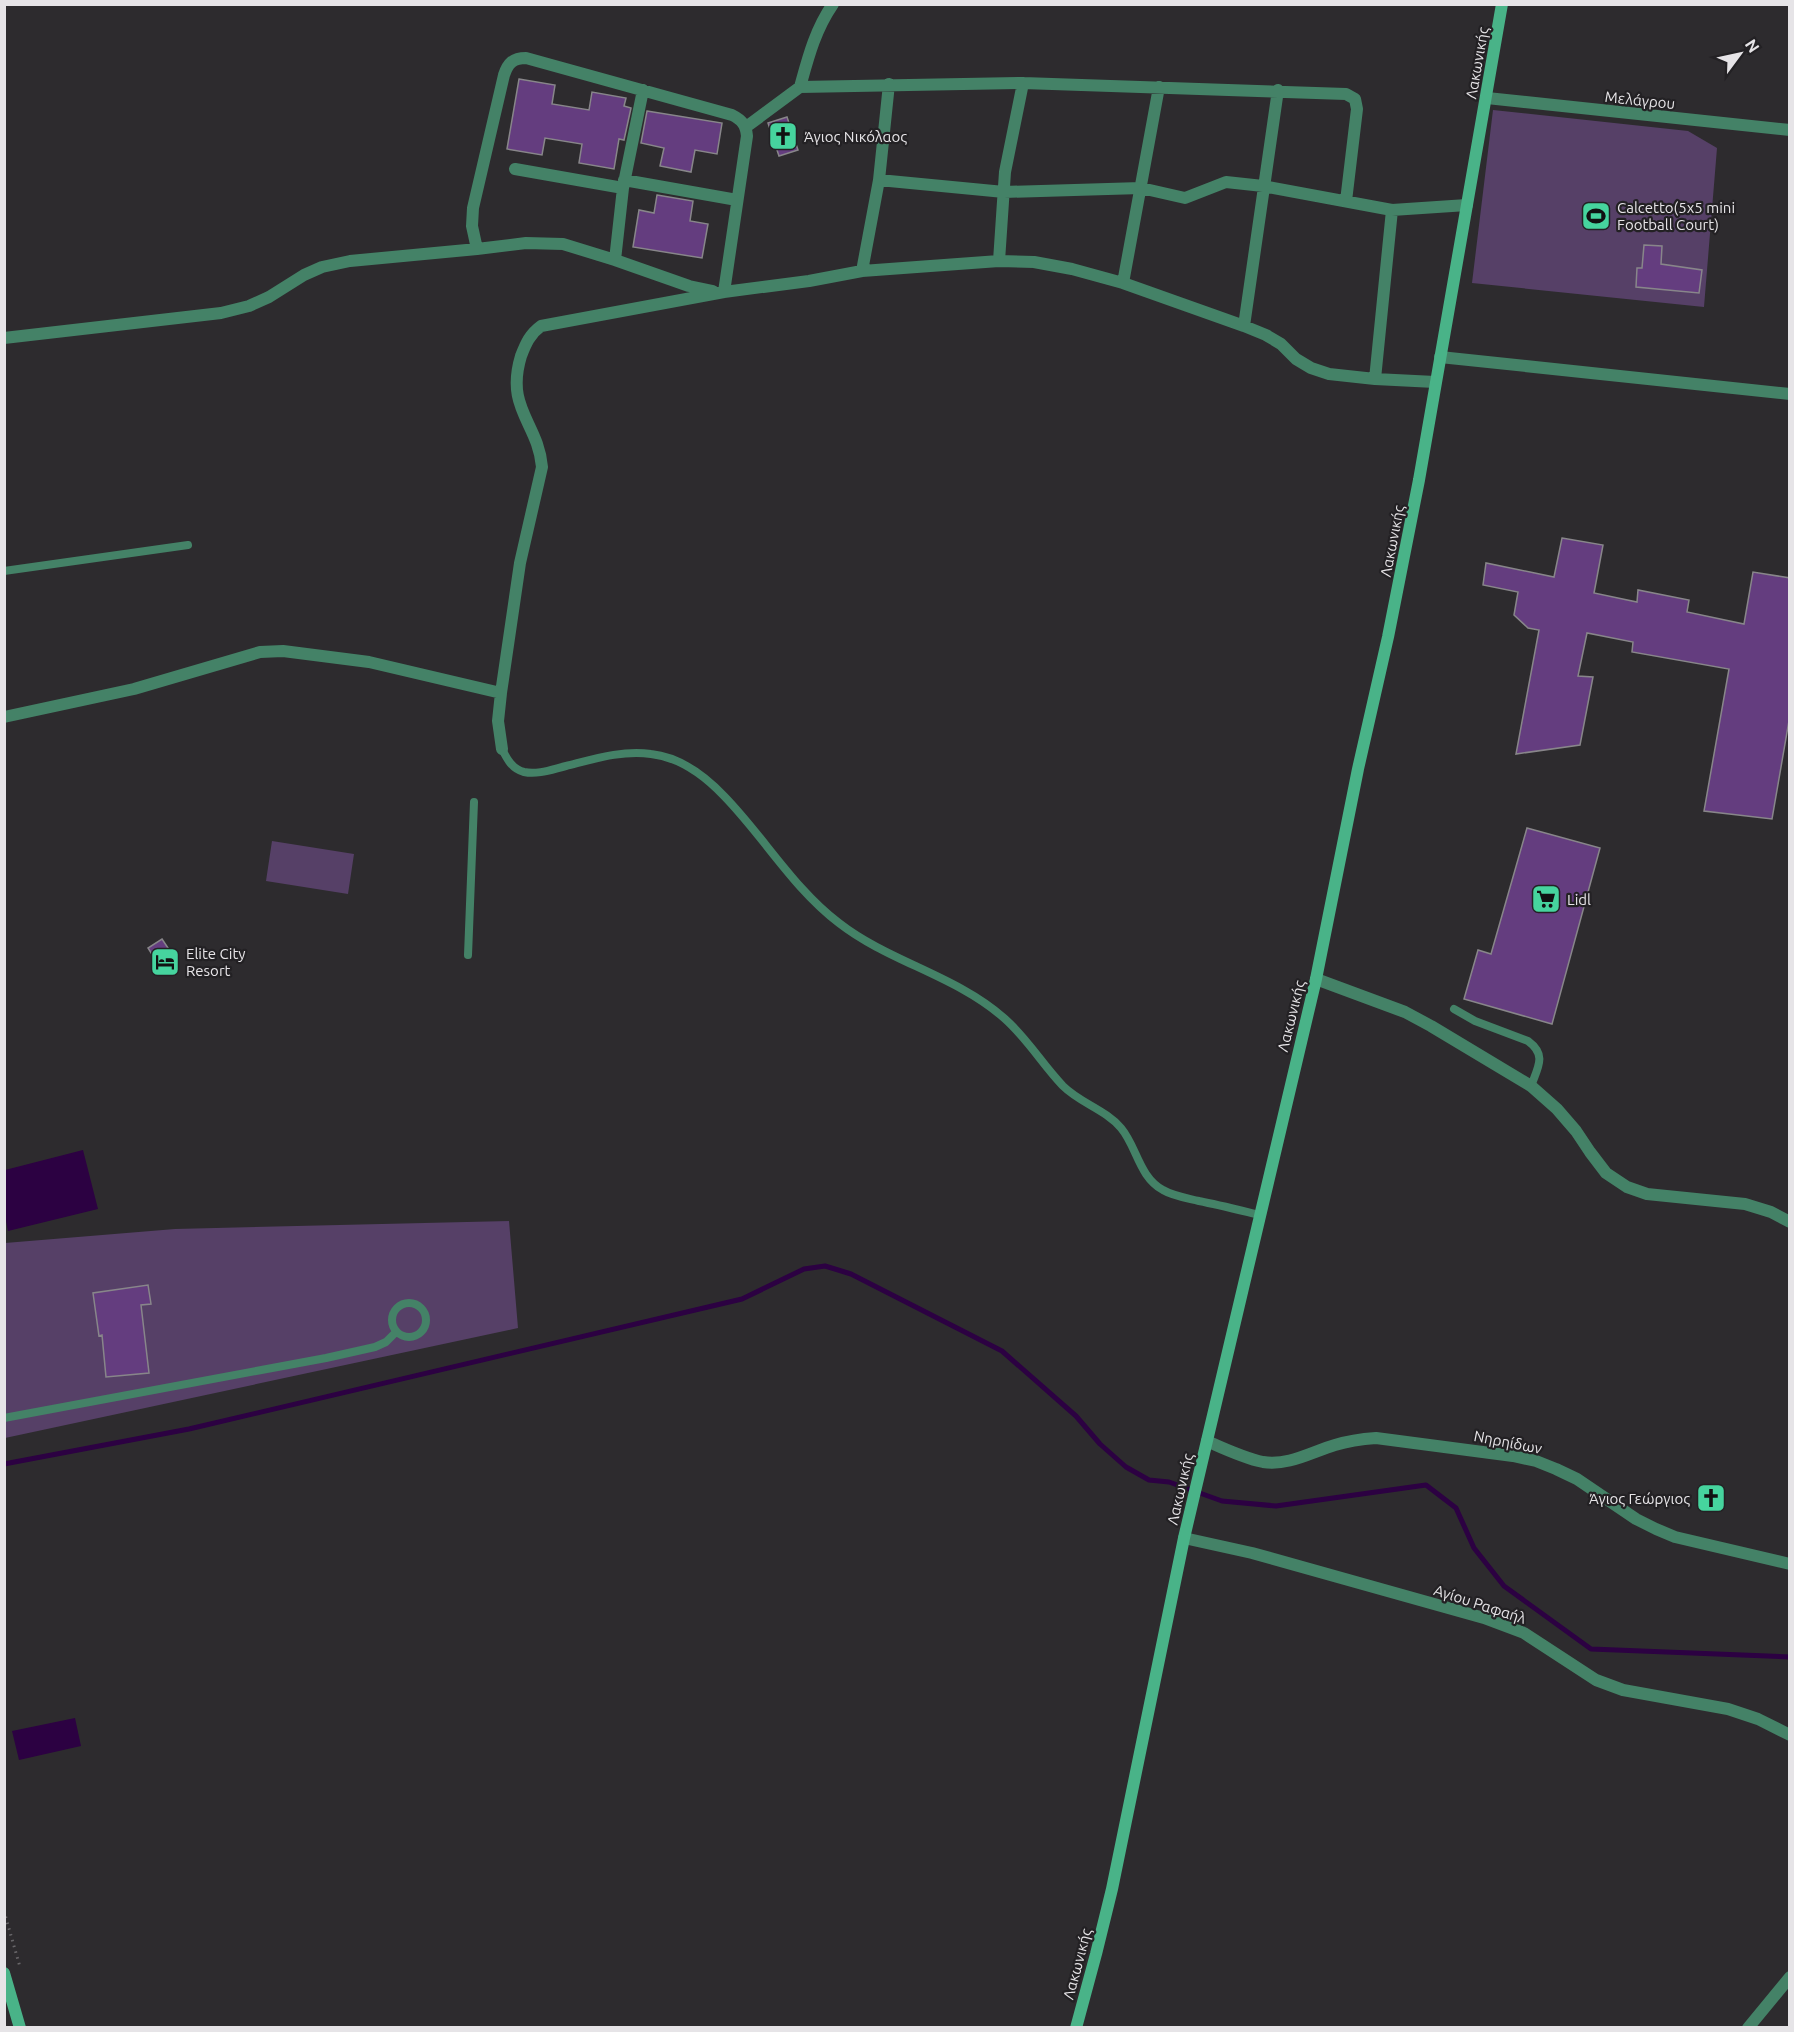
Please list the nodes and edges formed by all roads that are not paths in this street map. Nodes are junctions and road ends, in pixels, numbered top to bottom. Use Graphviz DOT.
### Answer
graph roads {
  1 [pos="833,4"];
  2 [pos="1502,4"];
  3 [pos="1023,83"];
  4 [pos="889,84"];
  5 [pos="800,87"];
  6 [pos="1159,87"];
  7 [pos="643,90"];
  8 [pos="1278,90"];
  9 [pos="1487,98"];
  10 [pos="746,127"];
  11 [pos="1790,130"];
  12 [pos="515,169"];
  13 [pos="879,180"];
  14 [pos="623,184"];
  15 [pos="1263,186"];
  16 [pos="1141,188"];
  17 [pos="1004,192"];
  18 [pos="737,201"];
  19 [pos="1346,201"];
  20 [pos="1467,205"];
  21 [pos="1392,210"];
  22 [pos="477,249"];
  23 [pos="615,260"];
  24 [pos="999,261"];
  25 [pos="862,270"];
  26 [pos="1123,283"];
  27 [pos="723,292"];
  28 [pos="1244,326"];
  29 [pos="4,338"];
  30 [pos="1440,357"];
  31 [pos="1375,379"];
  32 [pos="1435,382"];
  33 [pos="1790,394"];
  34 [pos="188,545"];
  35 [pos="4,571"];
  36 [pos="501,693"];
  37 [pos="4,717"];
  38 [pos="502,749"];
  39 [pos="474,802"];
  40 [pos="468,955"];
  41 [pos="1316,979"];
  42 [pos="1454,1009"];
  43 [pos="1532,1086"];
  44 [pos="1260,1215"];
  45 [pos="1790,1222"];
  46 [pos="396,1332"];
  47 [pos="4,1418"];
  48 [pos="1206,1444"];
  49 [pos="1184,1538"];
  50 [pos="1790,1564"];
  51 [pos="1790,1735"];
  52 [pos="4,1973"];
  53 [pos="1790,1977"];
  54 [pos="20,2028"];
  55 [pos="1076,2028"];
  56 [pos="1748,2028"];
  1 -- 5 [label="street"];
  2 -- 9 [label="main road, Λακωνικής"];
  3 -- 4 [label="street"];
  3 -- 6 [label="street"];
  3 -- 17 [label="street"];
  4 -- 5 [label="street"];
  4 -- 13 [label="street"];
  5 -- 10 [label="street"];
  6 -- 8 [label="street"];
  6 -- 16 [label="street"];
  7 -- 10 [label="street"];
  7 -- 14 [label="street"];
  7 -- 22 [label="street"];
  8 -- 15 [label="street"];
  8 -- 19 [label="street"];
  9 -- 11 [label="street, Μελάγρου"];
  9 -- 20 [label="main road, Λακωνικής"];
  10 -- 18 [label="street"];
  12 -- 14 [label="street"];
  13 -- 17 [label="street"];
  13 -- 25 [label="street"];
  14 -- 18 [label="street"];
  14 -- 23 [label="street"];
  15 -- 16 [label="street"];
  15 -- 19 [label="street"];
  15 -- 28 [label="street"];
  16 -- 17 [label="street"];
  16 -- 26 [label="street"];
  17 -- 24 [label="street"];
  18 -- 27 [label="street"];
  19 -- 21 [label="street"];
  20 -- 21 [label="street"];
  20 -- 30 [label="main road, Λακωνικής"];
  21 -- 31 [label="street"];
  22 -- 23 [label="street"];
  22 -- 29 [label="street"];
  23 -- 27 [label="street"];
  24 -- 25 [label="street"];
  24 -- 26 [label="street"];
  25 -- 27 [label="street"];
  26 -- 28 [label="street"];
  27 -- 36 [label="street"];
  28 -- 31 [label="street"];
  30 -- 32 [label="main road, Λακωνικής"];
  30 -- 33 [label="street"];
  31 -- 32 [label="street"];
  32 -- 41 [label="main road, Λακωνικής"];
  34 -- 35 [label="lane"];
  36 -- 37 [label="street"];
  36 -- 38 [label="street"];
  38 -- 44 [label="lane"];
  39 -- 40 [label="lane"];
  41 -- 43 [label="street"];
  41 -- 44 [label="main road, Λακωνικής"];
  42 -- 43 [label="lane"];
  43 -- 45 [label="street"];
  44 -- 48 [label="main road, Λακωνικής"];
  46 -- 46 [label="lane"];
  46 -- 47 [label="lane"];
  48 -- 49 [label="main road, Λακωνικής"];
  48 -- 50 [label="street, Νηρηίδων"];
  49 -- 51 [label="street, Αγίου Ραφαήλ"];
  49 -- 55 [label="main road, Λακωνικής"];
  52 -- 54 [label="main road"];
  53 -- 56 [label="street"];
}
